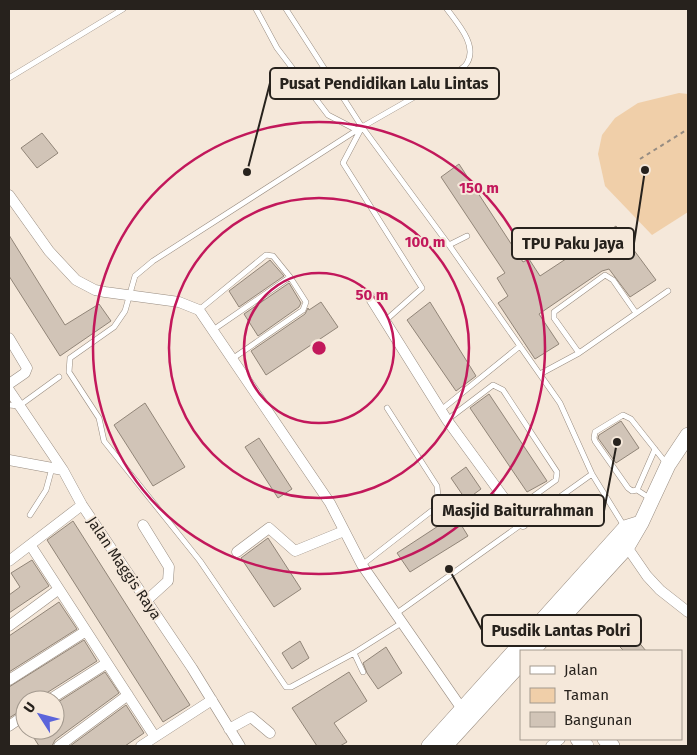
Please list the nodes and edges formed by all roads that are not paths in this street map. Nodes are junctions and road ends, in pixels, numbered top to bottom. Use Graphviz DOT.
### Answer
graph roads {
  1 [pos="123,9"];
  2 [pos="256,9"];
  3 [pos="286,9"];
  4 [pos="447,9"];
  5 [pos="9,78"];
  6 [pos="362,127"];
  7 [pos="356,130"];
  8 [pos="9,195"];
  9 [pos="467,236"];
  10 [pos="449,245"];
  11 [pos="290,277"];
  12 [pos="668,292"];
  13 [pos="130,296"];
  14 [pos="370,297"];
  15 [pos="199,310"];
  16 [pos="636,313"];
  17 [pos="386,320"];
  18 [pos="213,330"];
  19 [pos="10,344"];
  20 [pos="520,346"];
  21 [pos="579,353"];
  22 [pos="232,359"];
  23 [pos="540,374"];
  24 [pos="59,377"];
  25 [pos="9,384"];
  26 [pos="9,390"];
  27 [pos="14,405"];
  28 [pos="387,408"];
  29 [pos="441,410"];
  30 [pos="447,420"];
  31 [pos="688,435"];
  32 [pos="655,450"];
  33 [pos="9,460"];
  34 [pos="668,465"];
  35 [pos="57,469"];
  36 [pos="592,474"];
  37 [pos="637,490"];
  38 [pos="652,500"];
  39 [pos="82,505"];
  40 [pos="513,511"];
  41 [pos="30,515"];
  42 [pos="522,524"];
  43 [pos="641,524"];
  44 [pos="143,525"];
  45 [pos="625,528"];
  46 [pos="344,531"];
  47 [pos="31,546"];
  48 [pos="627,547"];
  49 [pos="237,552"];
  50 [pos="9,561"];
  51 [pos="362,565"];
  52 [pos="59,589"];
  53 [pos="146,601"];
  54 [pos="688,612"];
  55 [pos="397,613"];
  56 [pos="403,622"];
  57 [pos="9,626"];
  58 [pos="86,631"];
  59 [pos="541,648"];
  60 [pos="524,650"];
  61 [pos="354,653"];
  62 [pos="516,660"];
  63 [pos="107,663"];
  64 [pos="363,672"];
  65 [pos="514,679"];
  66 [pos="9,680"];
  67 [pos="65,690"];
  68 [pos="128,695"];
  69 [pos="212,700"];
  70 [pos="462,709"];
  71 [pos="229,729"];
  72 [pos="270,732"];
  73 [pos="155,737"];
  74 [pos="237,745"];
  75 [pos="59,746"];
  76 [pos="141,746"];
  77 [pos="429,746"];
  78 [pos="445,746"];
  1 -- 5 [label="lane"];
  2 -- 7 [label="lane"];
  3 -- 6 [label="lane"];
  4 -- 6 [label="lane"];
  6 -- 7 [label="lane"];
  6 -- 10 [label="lane"];
  6 -- 17 [label="lane"];
  7 -- 13 [label="lane"];
  8 -- 13 [label="street"];
  9 -- 10 [label="lane"];
  10 -- 20 [label="lane"];
  11 -- 15 [label="lane"];
  11 -- 18 [label="lane"];
  11 -- 22 [label="lane"];
  12 -- 16 [label="lane"];
  13 -- 15 [label="street"];
  13 -- 61 [label="lane"];
  14 -- 17 [label="street"];
  15 -- 18 [label="street"];
  16 -- 21 [label="lane"];
  16 -- 21 [label="lane"];
  17 -- 29 [label="street"];
  18 -- 22 [label="street"];
  19 -- 25 [label="street"];
  20 -- 23 [label="lane"];
  20 -- 29 [label="lane"];
  21 -- 23 [label="lane"];
  22 -- 46 [label="street"];
  23 -- 36 [label="lane"];
  24 -- 27 [label="lane"];
  26 -- 27 [label="street, Jalan Maggis Raya"];
  27 -- 35 [label="street, Jalan Maggis Raya"];
  28 -- 51 [label="lane"];
  29 -- 30 [label="street"];
  30 -- 40 [label="street"];
  30 -- 40 [label="lane"];
  31 -- 34 [label="main road"];
  32 -- 34 [label="lane"];
  32 -- 37 [label="lane"];
  32 -- 37 [label="lane"];
  33 -- 35 [label="street"];
  34 -- 38 [label="main road"];
  35 -- 39 [label="street, Jalan Maggis Raya"];
  35 -- 41 [label="lane"];
  36 -- 42 [label="lane"];
  36 -- 45 [label="lane"];
  37 -- 38 [label="lane"];
  38 -- 43 [label="main road"];
  39 -- 47 [label="street"];
  39 -- 53 [label="street, Jalan Maggis Raya"];
  40 -- 42 [label="street"];
  42 -- 55 [label="lane"];
  43 -- 45 [label="main road"];
  43 -- 48 [label="main road"];
  44 -- 53 [label="street"];
  45 -- 60 [label="main road"];
  46 -- 49 [label="street"];
  46 -- 51 [label="street"];
  47 -- 50 [label="street"];
  47 -- 52 [label="street"];
  48 -- 54 [label="street"];
  48 -- 59 [label="main road"];
  51 -- 55 [label="street"];
  52 -- 57 [label="street"];
  52 -- 58 [label="street"];
  53 -- 69 [label="street, Jalan Maggis Raya"];
  55 -- 56 [label="street"];
  56 -- 61 [label="lane"];
  56 -- 70 [label="street"];
  58 -- 63 [label="street"];
  58 -- 66 [label="street"];
  61 -- 64 [label="lane"];
  62 -- 65 [label="main road"];
  62 -- 70 [label="main road"];
  63 -- 67 [label="street"];
  63 -- 68 [label="street"];
  65 -- 78 [label="main road"];
  68 -- 73 [label="street"];
  68 -- 75 [label="street"];
  69 -- 71 [label="street, Jalan Maggis Raya"];
  69 -- 73 [label="street"];
  70 -- 77 [label="main road"];
  71 -- 72 [label="street"];
  71 -- 74 [label="street, Jalan Maggis Raya"];
  73 -- 76 [label="street"];
}
